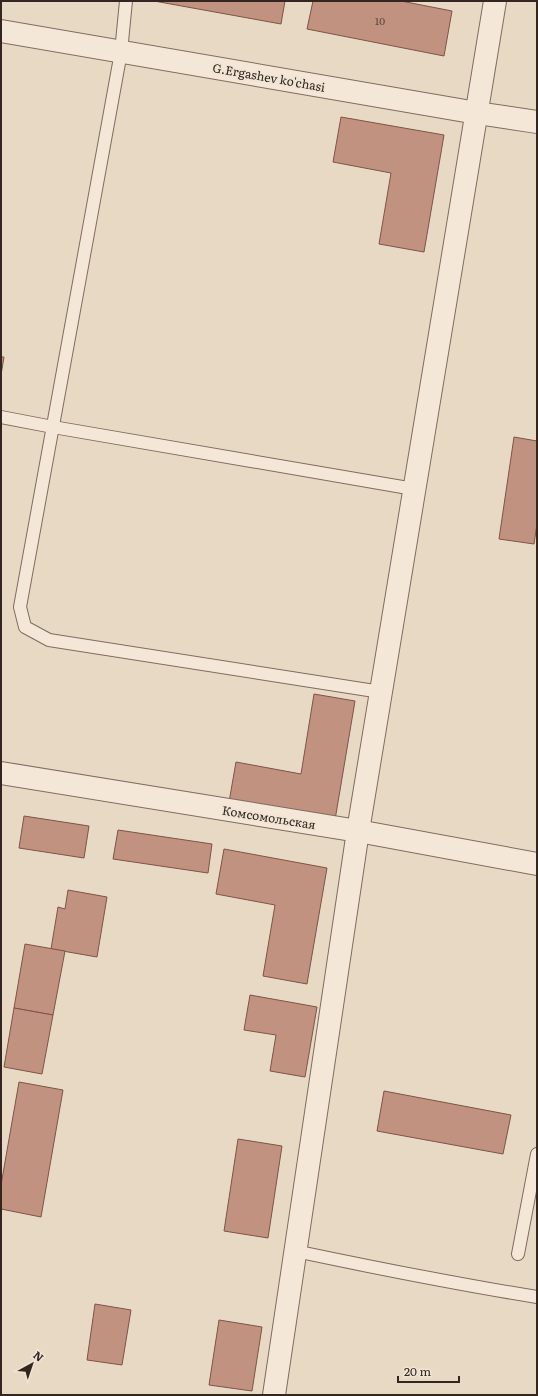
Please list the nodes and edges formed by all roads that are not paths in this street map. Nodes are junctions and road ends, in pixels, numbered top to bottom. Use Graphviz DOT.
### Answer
graph roads {
  1 [pos="126,1"];
  2 [pos="495,1"];
  3 [pos="1,31"];
  4 [pos="120,52"];
  5 [pos="477,113"];
  6 [pos="537,122"];
  7 [pos="1,417"];
  8 [pos="53,427"];
  9 [pos="414,489"];
  10 [pos="381,692"];
  11 [pos="1,773"];
  12 [pos="358,831"];
  13 [pos="537,864"];
  14 [pos="537,1154"];
  15 [pos="295,1251"];
  16 [pos="518,1254"];
  17 [pos="537,1297"];
  18 [pos="274,1395"];
  1 -- 4 [label="lane"];
  2 -- 5 [label="street"];
  3 -- 4 [label="street, G.Ergashev ko'chasi"];
  4 -- 5 [label="street, G.Ergashev ko'chasi"];
  4 -- 8 [label="lane"];
  5 -- 6 [label="street, G.Ergashev ko'chasi"];
  5 -- 9 [label="street"];
  7 -- 8 [label="lane"];
  8 -- 9 [label="lane"];
  8 -- 10 [label="lane"];
  9 -- 10 [label="street"];
  10 -- 12 [label="street"];
  11 -- 12 [label="street, Комсомольская"];
  12 -- 13 [label="street, Комсомольская"];
  12 -- 15 [label="street"];
  14 -- 16 [label="lane"];
  15 -- 17 [label="lane"];
  15 -- 18 [label="street"];
}
